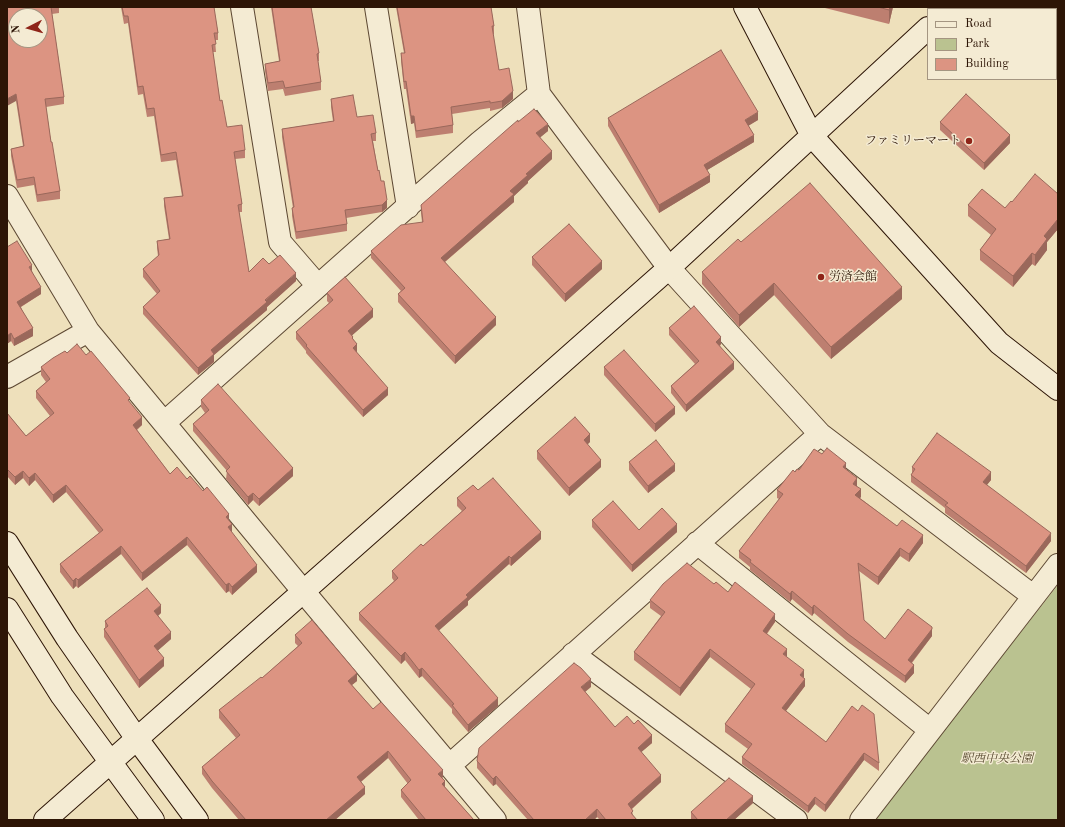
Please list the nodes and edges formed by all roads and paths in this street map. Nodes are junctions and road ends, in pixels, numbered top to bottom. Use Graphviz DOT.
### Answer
graph roads {
  1 [pos="242,7"];
  2 [pos="376,7"];
  3 [pos="528,7"];
  4 [pos="745,7"];
  5 [pos="927,29"];
  6 [pos="539,94"];
  7 [pos="812,136"];
  8 [pos="7,196"];
  9 [pos="408,207"];
  10 [pos="669,268"];
  11 [pos="318,286"];
  12 [pos="88,331"];
  13 [pos="7,377"];
  14 [pos="1058,389"];
  15 [pos="164,423"];
  16 [pos="820,434"];
  17 [pos="7,543"];
  18 [pos="697,543"];
  19 [pos="1058,565"];
  20 [pos="303,591"];
  21 [pos="1033,596"];
  22 [pos="7,609"];
  23 [pos="573,654"];
  24 [pos="930,730"];
  25 [pos="137,739"];
  26 [pos="110,762"];
  27 [pos="449,766"];
  28 [pos="45,820"];
  29 [pos="153,820"];
  30 [pos="198,820"];
  31 [pos="495,820"];
  32 [pos="796,820"];
  33 [pos="861,820"];
  1 -- 11 [label="street"];
  2 -- 9 [label="street"];
  3 -- 6 [label="street"];
  4 -- 7 [label="street"];
  5 -- 7 [label="street"];
  6 -- 9 [label="street"];
  6 -- 10 [label="street"];
  7 -- 10 [label="street"];
  7 -- 14 [label="street"];
  8 -- 12 [label="street"];
  9 -- 11 [label="street"];
  10 -- 16 [label="street"];
  10 -- 20 [label="street"];
  11 -- 15 [label="street"];
  12 -- 13 [label="street"];
  12 -- 15 [label="street"];
  15 -- 20 [label="street"];
  16 -- 18 [label="street"];
  16 -- 21 [label="street"];
  17 -- 25 [label="street"];
  18 -- 23 [label="street"];
  18 -- 24 [label="street"];
  19 -- 21 [label="street"];
  20 -- 25 [label="street"];
  20 -- 27 [label="street"];
  21 -- 24 [label="street"];
  22 -- 26 [label="street"];
  23 -- 27 [label="street"];
  23 -- 32 [label="street"];
  24 -- 33 [label="street"];
  25 -- 26 [label="street"];
  25 -- 30 [label="street"];
  26 -- 28 [label="street"];
  26 -- 29 [label="street"];
  27 -- 31 [label="street"];
}
